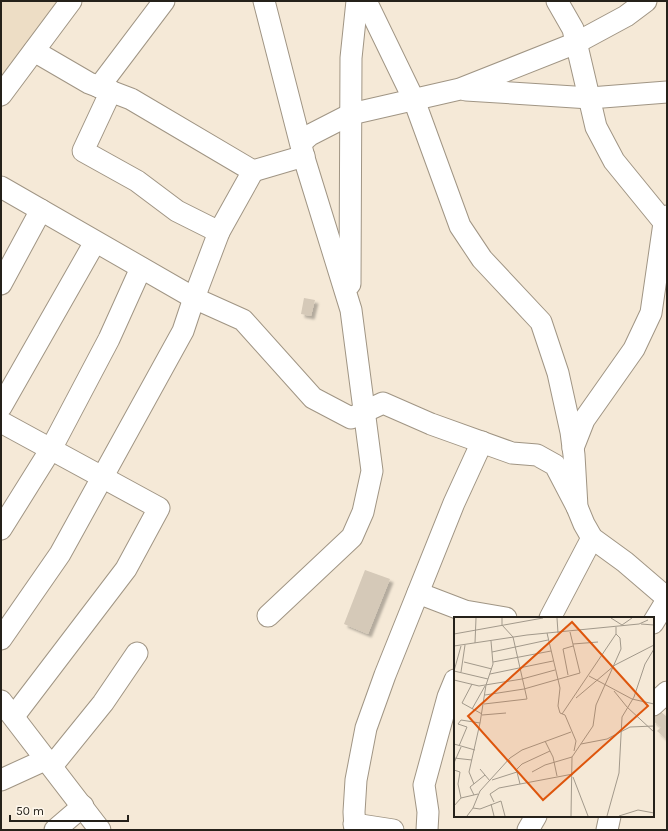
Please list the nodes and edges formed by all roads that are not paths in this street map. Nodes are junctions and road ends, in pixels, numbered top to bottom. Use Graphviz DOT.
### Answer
graph roads {
  1 [pos="71,1"];
  2 [pos="164,1"];
  3 [pos="264,1"];
  4 [pos="357,1"];
  5 [pos="366,1"];
  6 [pos="557,1"];
  7 [pos="646,1"];
  8 [pos="576,43"];
  9 [pos="34,51"];
  10 [pos="105,89"];
  11 [pos="460,89"];
  12 [pos="667,92"];
  13 [pos="1,95"];
  14 [pos="590,98"];
  15 [pos="414,100"];
  16 [pos="351,114"];
  17 [pos="302,149"];
  18 [pos="253,171"];
  19 [pos="1,187"];
  20 [pos="41,210"];
  21 [pos="666,222"];
  22 [pos="220,232"];
  23 [pos="95,242"];
  24 [pos="141,268"];
  25 [pos="1,284"];
  26 [pos="194,298"];
  27 [pos="351,310"];
  28 [pos="1,406"];
  29 [pos="365,411"];
  30 [pos="1,422"];
  31 [pos="482,442"];
  32 [pos="573,448"];
  33 [pos="51,449"];
  34 [pos="103,478"];
  35 [pos="577,507"];
  36 [pos="1,529"];
  37 [pos="592,538"];
  38 [pos="418,593"];
  39 [pos="667,599"];
  40 [pos="479,615"];
  41 [pos="268,616"];
  42 [pos="497,617"];
  43 [pos="551,617"];
  44 [pos="654,621"];
  45 [pos="1,639"];
  46 [pos="137,653"];
  47 [pos="454,682"];
  48 [pos="667,692"];
  49 [pos="654,703"];
  50 [pos="7,708"];
  51 [pos="50,763"];
  52 [pos="1,780"];
  53 [pos="83,806"];
  54 [pos="535,817"];
  55 [pos="610,817"];
  56 [pos="354,827"];
  57 [pos="55,830"];
  58 [pos="100,830"];
  59 [pos="393,830"];
  60 [pos="428,830"];
  61 [pos="528,830"];
  62 [pos="607,830"];
  1 -- 9 [label="street"];
  2 -- 10 [label="street"];
  3 -- 17 [label="street"];
  4 -- 16 [label="street"];
  5 -- 15 [label="street"];
  6 -- 8 [label="street"];
  7 -- 8 [label="street"];
  8 -- 11 [label="street"];
  8 -- 14 [label="street"];
  9 -- 10 [label="street"];
  9 -- 13 [label="street"];
  10 -- 18 [label="street"];
  10 -- 22 [label="street"];
  11 -- 14 [label="street"];
  11 -- 15 [label="street"];
  12 -- 14 [label="street"];
  14 -- 21 [label="street"];
  15 -- 16 [label="street"];
  15 -- 32 [label="street"];
  16 -- 17 [label="street"];
  16 -- 27 [label="street"];
  17 -- 18 [label="street"];
  17 -- 27 [label="street"];
  18 -- 22 [label="street"];
  19 -- 20 [label="street"];
  20 -- 23 [label="street"];
  20 -- 25 [label="street"];
  21 -- 32 [label="street"];
  22 -- 26 [label="street"];
  23 -- 24 [label="street"];
  23 -- 28 [label="street"];
  24 -- 26 [label="street"];
  24 -- 33 [label="street"];
  26 -- 29 [label="street"];
  26 -- 34 [label="street"];
  27 -- 29 [label="street"];
  29 -- 31 [label="street"];
  29 -- 41 [label="street"];
  30 -- 33 [label="street"];
  31 -- 35 [label="street"];
  31 -- 38 [label="street"];
  32 -- 35 [label="street"];
  33 -- 34 [label="street"];
  33 -- 36 [label="street"];
  34 -- 45 [label="street"];
  34 -- 50 [label="street"];
  35 -- 37 [label="street"];
  37 -- 39 [label="street"];
  37 -- 43 [label="street"];
  38 -- 40 [label="street"];
  38 -- 56 [label="street"];
  39 -- 44 [label="street"];
  40 -- 42 [label="street"];
  46 -- 51 [label="street"];
  47 -- 60 [label="street"];
  48 -- 49 [label="street"];
  50 -- 51 [label="street"];
  51 -- 52 [label="street"];
  51 -- 53 [label="street"];
  53 -- 57 [label="street"];
  53 -- 58 [label="street"];
  54 -- 61 [label="street"];
  55 -- 62 [label="street"];
  56 -- 59 [label="street"];
}
